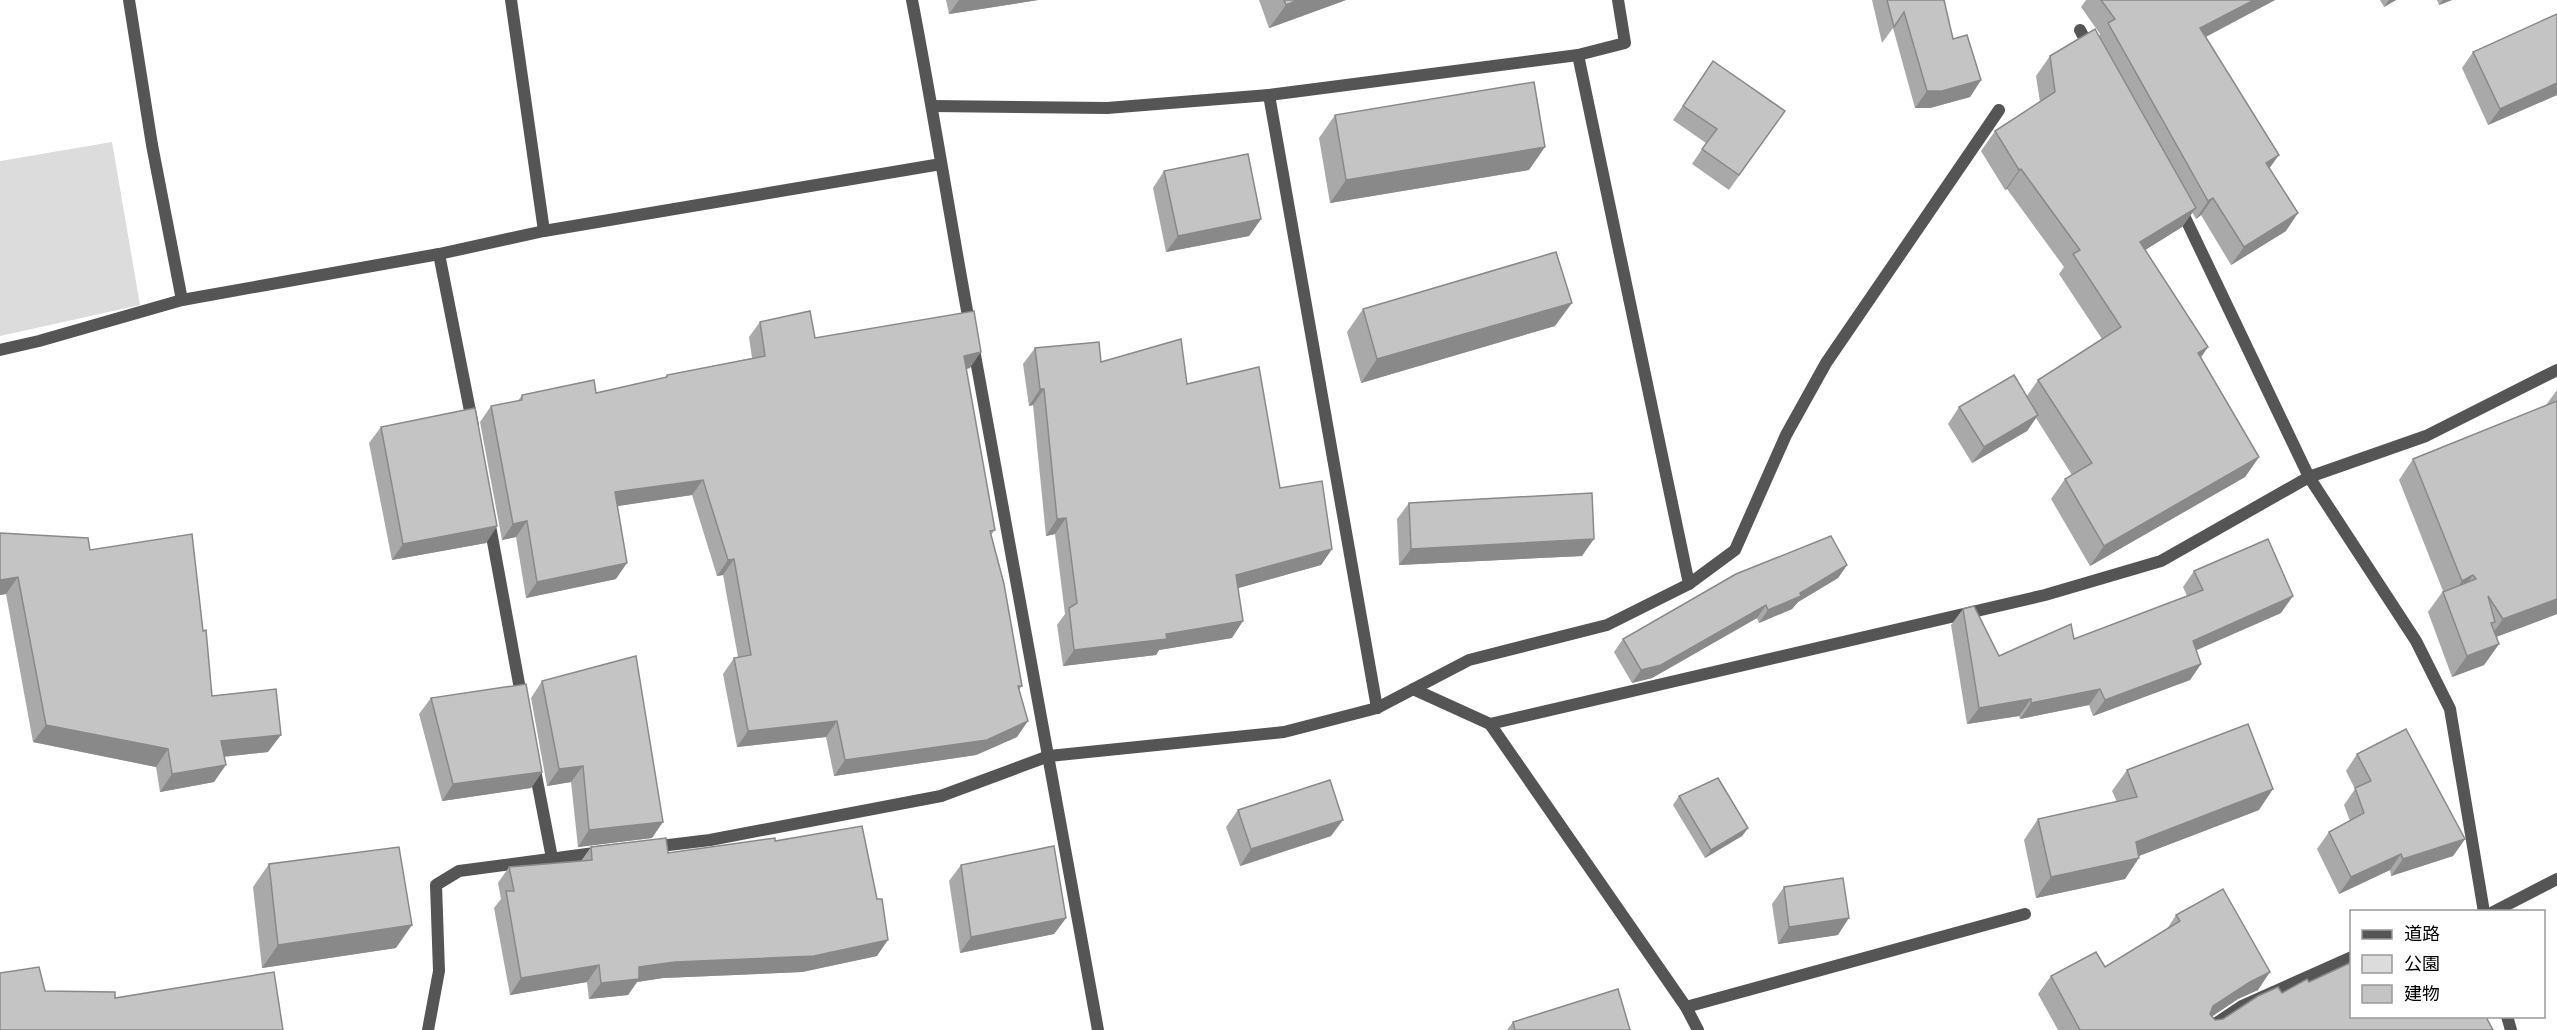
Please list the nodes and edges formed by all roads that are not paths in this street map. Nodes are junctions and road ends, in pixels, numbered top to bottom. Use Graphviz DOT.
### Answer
graph roads {
  1 [pos="129,0"];
  2 [pos="511,0"];
  3 [pos="912,0"];
  4 [pos="1617,0"];
  5 [pos="2080,30"];
  6 [pos="1578,55"];
  7 [pos="2097,60"];
  8 [pos="1269,95"];
  9 [pos="933,106"];
  10 [pos="1999,110"];
  11 [pos="940,164"];
  12 [pos="2170,189"];
  13 [pos="544,231"];
  14 [pos="438,254"];
  15 [pos="182,300"];
  16 [pos="0,350"];
  17 [pos="2557,370"];
  18 [pos="475,441"];
  19 [pos="2309,477"];
  20 [pos="488,512"];
  21 [pos="1689,584"];
  22 [pos="1413,689"];
  23 [pos="1377,708"];
  24 [pos="524,711"];
  25 [pos="1490,724"];
  26 [pos="1049,756"];
  27 [pos="532,757"];
  28 [pos="642,848"];
  29 [pos="620,850"];
  30 [pos="552,858"];
  31 [pos="2557,879"];
  32 [pos="2484,910"];
  33 [pos="2497,910"];
  34 [pos="2025,914"];
  35 [pos="2350,958"];
  36 [pos="1686,1007"];
  37 [pos="429,1030"];
  38 [pos="1098,1030"];
  39 [pos="1698,1030"];
  40 [pos="2206,1030"];
  1 -- 15 [label="street"];
  2 -- 13 [label="street"];
  3 -- 9 [label="street"];
  4 -- 6 [label="street"];
  5 -- 7 [label="street"];
  6 -- 8 [label="street"];
  6 -- 21 [label="street"];
  8 -- 9 [label="street"];
  8 -- 23 [label="street"];
  9 -- 11 [label="street"];
  10 -- 21 [label="street"];
  11 -- 13 [label="street"];
  11 -- 26 [label="street"];
  12 -- 19 [label="street"];
  13 -- 14 [label="street"];
  14 -- 15 [label="street"];
  14 -- 18 [label="street"];
  15 -- 16 [label="street"];
  17 -- 19 [label="street"];
  19 -- 25 [label="street"];
  19 -- 32 [label="street"];
  20 -- 24 [label="street"];
  21 -- 22 [label="street"];
  22 -- 23 [label="street"];
  22 -- 25 [label="street"];
  23 -- 26 [label="street"];
  25 -- 36 [label="street"];
  26 -- 28 [label="street"];
  26 -- 38 [label="street"];
  27 -- 30 [label="street"];
  29 -- 30 [label="street"];
  30 -- 37 [label="street"];
  31 -- 33 [label="street"];
  34 -- 36 [label="street"];
  35 -- 40 [label="street"];
  36 -- 39 [label="street"];
}
